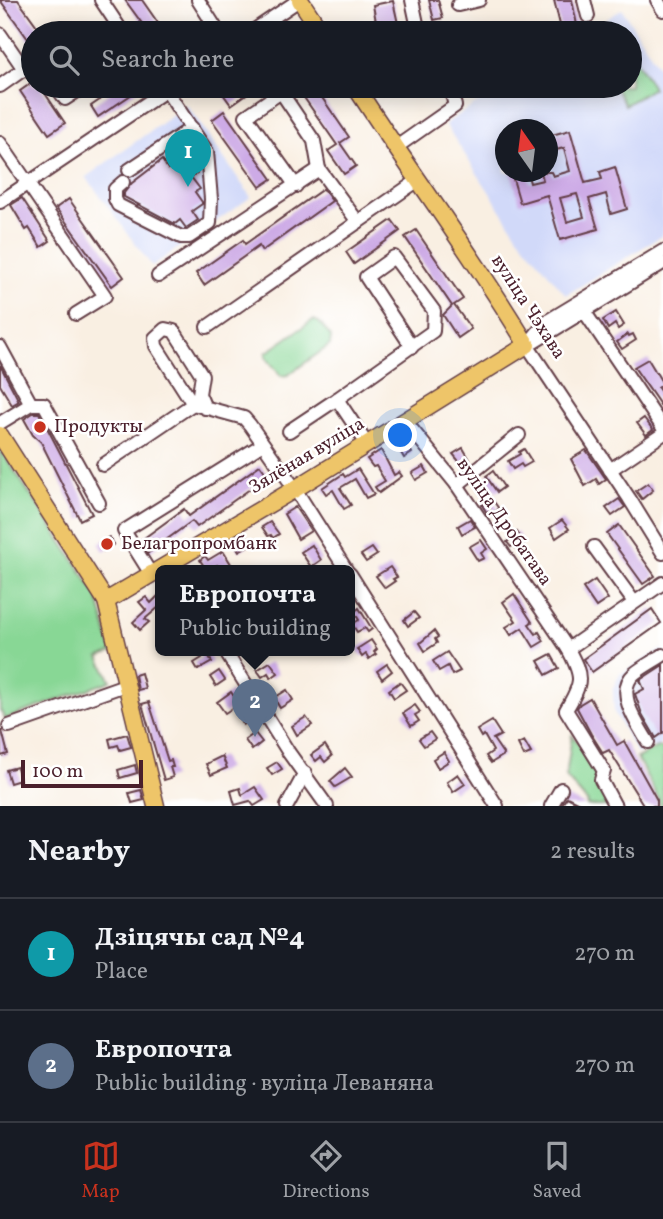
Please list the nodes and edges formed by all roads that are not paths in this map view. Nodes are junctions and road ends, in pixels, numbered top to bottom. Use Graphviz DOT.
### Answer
graph roads {
  1 [pos="101,0"];
  2 [pos="198,0"];
  3 [pos="299,0"];
  4 [pos="412,0"];
  5 [pos="479,0"];
  6 [pos="584,0"];
  7 [pos="657,0"];
  8 [pos="458,5"];
  9 [pos="663,10"];
  10 [pos="588,16"];
  11 [pos="115,21"];
  12 [pos="212,21"];
  13 [pos="268,21"];
  14 [pos="314,21"];
  15 [pos="416,21"];
  16 [pos="0,34"];
  17 [pos="21,61"];
  18 [pos="21,75"];
  19 [pos="0,86"];
  20 [pos="154,98"];
  21 [pos="175,98"];
  22 [pos="272,98"];
  23 [pos="285,98"];
  24 [pos="363,98"];
  25 [pos="453,98"];
  26 [pos="192,128"];
  27 [pos="0,144"];
  28 [pos="395,148"];
  29 [pos="319,169"];
  30 [pos="130,170"];
  31 [pos="417,181"];
  32 [pos="122,182"];
  33 [pos="29,184"];
  34 [pos="296,186"];
  35 [pos="0,202"];
  36 [pos="358,222"];
  37 [pos="663,251"];
  38 [pos="661,270"];
  39 [pos="158,276"];
  40 [pos="584,311"];
  41 [pos="76,314"];
  42 [pos="207,327"];
  43 [pos="527,345"];
  44 [pos="0,347"];
  45 [pos="412,347"];
  46 [pos="337,399"];
  47 [pos="31,404"];
  48 [pos="199,406"];
  49 [pos="405,421"];
  50 [pos="0,423"];
  51 [pos="663,428"];
  52 [pos="289,431"];
  53 [pos="663,434"];
  54 [pos="0,435"];
  55 [pos="519,435"];
  56 [pos="263,444"];
  57 [pos="367,444"];
  58 [pos="103,465"];
  59 [pos="610,470"];
  60 [pos="457,485"];
  61 [pos="295,489"];
  62 [pos="99,503"];
  63 [pos="594,547"];
  64 [pos="663,553"];
  65 [pos="174,565"];
  66 [pos="343,565"];
  67 [pos="155,573"];
  68 [pos="151,574"];
  69 [pos="663,583"];
  70 [pos="355,584"];
  71 [pos="106,601"];
  72 [pos="634,602"];
  73 [pos="568,649"];
  74 [pos="663,655"];
  75 [pos="228,656"];
  76 [pos="125,685"];
  77 [pos="9,726"];
  78 [pos="648,741"];
  79 [pos="305,773"];
  80 [pos="561,789"];
  81 [pos="156,806"];
  82 [pos="287,806"];
  83 [pos="327,806"];
  84 [pos="497,806"];
  85 [pos="551,806"];
  86 [pos="615,806"];
  1 -- 11 [label="street"];
  2 -- 12 [label="street"];
  3 -- 13 [label="street"];
  3 -- 14 [label="main road"];
  4 -- 15 [label="street"];
  5 -- 8 [label="street"];
  6 -- 10 [label="street"];
  7 -- 9 [label="street"];
  16 -- 17 [label="street"];
  18 -- 19 [label="street"];
  20 -- 33 [label="street"];
  21 -- 26 [label="street"];
  22 -- 34 [label="street"];
  23 -- 29 [label="street"];
  24 -- 28 [label="main road, вуліца Чэхава"];
  25 -- 28 [label="street"];
  26 -- 30 [label="street"];
  26 -- 32 [label="street"];
  27 -- 33 [label="street"];
  28 -- 31 [label="main road, вуліца Чэхава"];
  29 -- 34 [label="street"];
  29 -- 36 [label="street"];
  31 -- 36 [label="street"];
  31 -- 43 [label="main road, вуліца Чэхава"];
  33 -- 35 [label="street"];
  33 -- 41 [label="street"];
  34 -- 39 [label="street"];
  36 -- 42 [label="street"];
  37 -- 43 [label="street, Зялёная вуліца"];
  38 -- 40 [label="street, Зялёная вуліца"];
  40 -- 43 [label="street, Зялёная вуліца"];
  40 -- 51 [label="street"];
  43 -- 49 [label="main road, Зялёная вуліца"];
  43 -- 59 [label="street, вуліца Чэхава"];
  44 -- 47 [label="street"];
  45 -- 45 [label="street"];
  45 -- 46 [label="street"];
  46 -- 52 [label="street"];
  46 -- 57 [label="street"];
  47 -- 50 [label="street"];
  47 -- 62 [label="street"];
  48 -- 48 [label="street"];
  48 -- 56 [label="street"];
  48 -- 58 [label="street"];
  49 -- 57 [label="main road, Зялёная вуліца"];
  49 -- 60 [label="street, вуліца Дробатава"];
  53 -- 59 [label="street"];
  54 -- 71 [label="main road"];
  55 -- 60 [label="street"];
  56 -- 61 [label="street"];
  56 -- 68 [label="street"];
  57 -- 61 [label="main road, Зялёная вуліца"];
  59 -- 64 [label="street, вуліца Чэхава"];
  60 -- 73 [label="street, вуліца Дробатава"];
  61 -- 65 [label="main road, Зялёная вуліца"];
  61 -- 66 [label="street"];
  63 -- 72 [label="street"];
  67 -- 68 [label="main road, Зялёная вуліца"];
  68 -- 71 [label="main road, Зялёная вуліца"];
  69 -- 72 [label="street"];
  70 -- 84 [label="street"];
  71 -- 76 [label="main road"];
  72 -- 73 [label="street"];
  73 -- 86 [label="street, вуліца Дробатава"];
  74 -- 78 [label="street"];
  75 -- 79 [label="street"];
  76 -- 77 [label="street"];
  76 -- 81 [label="main road"];
  79 -- 82 [label="street"];
  79 -- 83 [label="street"];
  80 -- 85 [label="street"];
}
